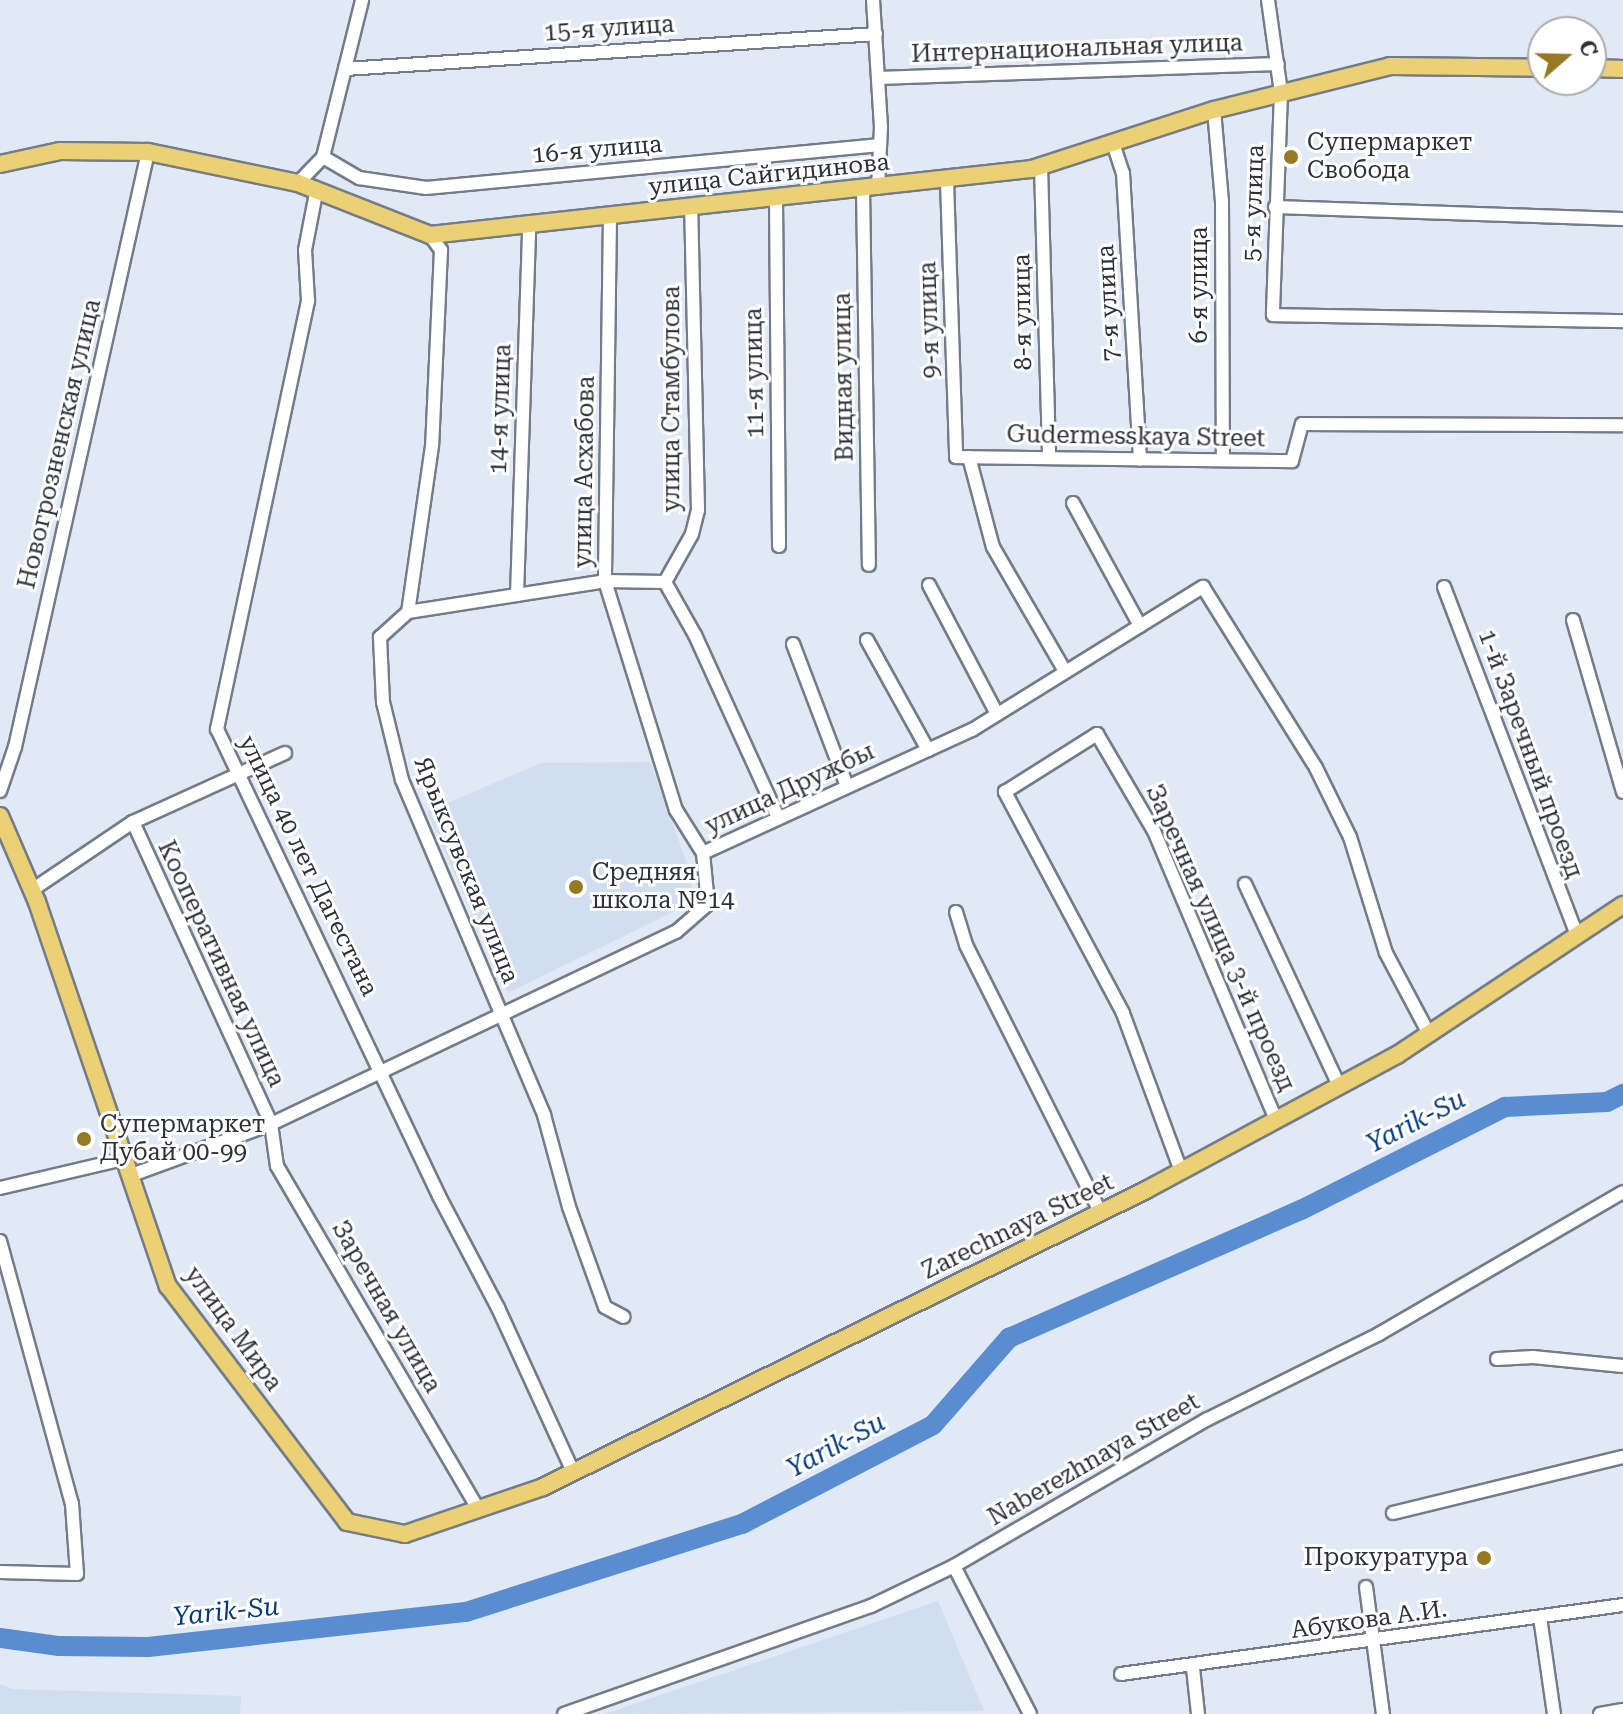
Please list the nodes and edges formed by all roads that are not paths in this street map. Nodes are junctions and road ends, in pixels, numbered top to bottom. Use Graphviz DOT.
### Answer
graph roads {
  1 [pos="362,0"];
  2 [pos="873,0"];
  3 [pos="1268,0"];
  4 [pos="876,34"];
  5 [pos="1278,64"];
  6 [pos="1527,68"];
  7 [pos="345,69"];
  8 [pos="878,78"];
  9 [pos="1281,93"];
  10 [pos="1214,110"];
  11 [pos="880,145"];
  12 [pos="1114,146"];
  13 [pos="148,152"];
  14 [pos="323,157"];
  15 [pos="0,164"];
  16 [pos="1041,166"];
  17 [pos="947,181"];
  18 [pos="298,183"];
  19 [pos="871,189"];
  20 [pos="316,193"];
  21 [pos="776,199"];
  22 [pos="1275,207"];
  23 [pos="691,208"];
  24 [pos="610,217"];
  25 [pos="1623,219"];
  26 [pos="529,225"];
  27 [pos="430,235"];
  28 [pos="1623,321"];
  29 [pos="1623,425"];
  30 [pos="962,457"];
  31 [pos="1049,457"];
  32 [pos="1140,459"];
  33 [pos="1223,459"];
  34 [pos="1073,503"];
  35 [pos="779,546"];
  36 [pos="869,565"];
  37 [pos="605,581"];
  38 [pos="665,582"];
  39 [pos="929,585"];
  40 [pos="1444,587"];
  41 [pos="517,595"];
  42 [pos="408,612"];
  43 [pos="1573,620"];
  44 [pos="1140,626"];
  45 [pos="867,640"];
  46 [pos="793,644"];
  47 [pos="1065,671"];
  48 [pos="997,714"];
  49 [pos="928,750"];
  50 [pos="285,753"];
  51 [pos="238,778"];
  52 [pos="847,786"];
  53 [pos="0,791"];
  54 [pos="1623,792"];
  55 [pos="0,816"];
  56 [pos="778,817"];
  57 [pos="133,822"];
  58 [pos="703,853"];
  59 [pos="1245,884"];
  60 [pos="32,890"];
  61 [pos="1623,905"];
  62 [pos="956,912"];
  63 [pos="1577,936"];
  64 [pos="501,1014"];
  65 [pos="1429,1034"];
  66 [pos="382,1070"];
  67 [pos="1339,1086"];
  68 [pos="1276,1120"];
  69 [pos="271,1124"];
  70 [pos="124,1159"];
  71 [pos="1181,1171"];
  72 [pos="129,1176"];
  73 [pos="0,1188"];
  74 [pos="1623,1192"];
  75 [pos="1101,1213"];
  76 [pos="0,1241"];
  77 [pos="624,1317"];
  78 [pos="1497,1359"];
  79 [pos="1623,1366"];
  80 [pos="1623,1457"];
  81 [pos="573,1472"];
  82 [pos="477,1507"];
  83 [pos="1393,1513"];
  84 [pos="405,1534"];
  85 [pos="954,1566"];
  86 [pos="0,1572"];
  87 [pos="1366,1587"];
  88 [pos="1623,1605"];
  89 [pos="1540,1617"];
  90 [pos="1374,1641"];
  91 [pos="1193,1668"];
  92 [pos="1121,1674"];
  93 [pos="1623,1710"];
  94 [pos="564,1714"];
  95 [pos="1030,1714"];
  96 [pos="1198,1714"];
  97 [pos="1383,1714"];
  98 [pos="1554,1714"];
  99 [pos="1600,1714"];
  1 -- 7 [label="street"];
  2 -- 4 [label="street, Видная улица"];
  3 -- 5 [label="street, 5-я улица"];
  4 -- 7 [label="street, 15-я улица"];
  4 -- 8 [label="street, Видная улица"];
  5 -- 8 [label="street, Интернациональная улица"];
  5 -- 9 [label="street, 5-я улица"];
  6 -- 9 [label="main road, улица Сайгидинова"];
  7 -- 14 [label="street"];
  8 -- 11 [label="street, Видная улица"];
  9 -- 10 [label="main road, улица Сайгидинова"];
  9 -- 22 [label="street, 5-я улица"];
  10 -- 12 [label="main road, улица Сайгидинова"];
  10 -- 33 [label="street, 6-я улица"];
  11 -- 14 [label="street, 16-я улица"];
  11 -- 19 [label="street, Видная улица"];
  12 -- 16 [label="main road, улица Сайгидинова"];
  12 -- 32 [label="street, 7-я улица"];
  13 -- 15 [label="main road, улица Сайгидинова"];
  13 -- 18 [label="main road, улица Сайгидинова"];
  13 -- 53 [label="street, Новогрозненская улица"];
  14 -- 18 [label="street"];
  16 -- 17 [label="main road, улица Сайгидинова"];
  16 -- 31 [label="street, 8-я улица"];
  17 -- 19 [label="main road, улица Сайгидинова"];
  17 -- 30 [label="street, 9-я улица"];
  18 -- 20 [label="main road, улица Сайгидинова"];
  19 -- 21 [label="main road, улица Сайгидинова"];
  19 -- 36 [label="street, Видная улица"];
  20 -- 27 [label="main road, улица Сайгидинова"];
  20 -- 51 [label="street, улица 40 лет Дагестана"];
  21 -- 23 [label="main road, улица Сайгидинова"];
  21 -- 35 [label="street, 11-я улица"];
  22 -- 25 [label="street"];
  22 -- 28 [label="street, 5-я улица"];
  23 -- 24 [label="main road, улица Сайгидинова"];
  23 -- 38 [label="street, улица Стамбулова"];
  24 -- 26 [label="main road, улица Сайгидинова"];
  24 -- 37 [label="street, улица Асхабова"];
  26 -- 27 [label="main road, улица Сайгидинова"];
  26 -- 41 [label="street, 14-я улица"];
  27 -- 42 [label="street"];
  29 -- 33 [label="street, Gudermesskaya Street"];
  30 -- 31 [label="street, Gudermesskaya Street"];
  30 -- 47 [label="street, 9-я улица"];
  31 -- 32 [label="street, Gudermesskaya Street"];
  32 -- 33 [label="street, Gudermesskaya Street"];
  34 -- 44 [label="street"];
  37 -- 38 [label="street"];
  37 -- 41 [label="street"];
  37 -- 58 [label="street, улица Асхабова"];
  38 -- 56 [label="street"];
  39 -- 48 [label="street"];
  40 -- 63 [label="street, 1-й Заречный проезд"];
  41 -- 42 [label="street"];
  42 -- 64 [label="street, Ярыксувская улица"];
  43 -- 54 [label="street"];
  44 -- 47 [label="street, улица Дружбы"];
  44 -- 65 [label="street, улица Дружбы"];
  45 -- 49 [label="street"];
  46 -- 52 [label="street"];
  47 -- 48 [label="street, улица Дружбы"];
  48 -- 49 [label="street, улица Дружбы"];
  49 -- 52 [label="street, улица Дружбы"];
  50 -- 51 [label="street"];
  51 -- 57 [label="street"];
  51 -- 66 [label="street, улица 40 лет Дагестана"];
  52 -- 56 [label="street, улица Дружбы"];
  55 -- 60 [label="main road, улица Мира"];
  56 -- 58 [label="street, улица Дружбы"];
  57 -- 60 [label="street"];
  57 -- 69 [label="street, Кооперативная улица"];
  58 -- 64 [label="street, улица Дружбы"];
  59 -- 67 [label="street"];
  60 -- 70 [label="main road, улица Мира"];
  61 -- 63 [label="main road, Zarechnaya Street"];
  62 -- 75 [label="street"];
  63 -- 65 [label="main road, Zarechnaya Street"];
  64 -- 66 [label="street, улица Дружбы"];
  64 -- 77 [label="street, Ярыксувская улица"];
  65 -- 67 [label="main road, Zarechnaya Street"];
  66 -- 69 [label="street, улица Дружбы"];
  66 -- 81 [label="street, улица 40 лет Дагестана"];
  67 -- 68 [label="main road, Zarechnaya Street"];
  68 -- 71 [label="main road, Zarechnaya Street"];
  68 -- 71 [label="street, Заречная улица 3-й проезд"];
  69 -- 72 [label="street, улица Дружбы"];
  69 -- 82 [label="street, Заречная улица"];
  70 -- 72 [label="main road, улица Мира"];
  70 -- 73 [label="street"];
  71 -- 75 [label="main road, Zarechnaya Street"];
  72 -- 84 [label="main road, улица Мира"];
  74 -- 85 [label="street, Naberezhnaya Street"];
  75 -- 81 [label="main road, Zarechnaya Street"];
  76 -- 86 [label="street"];
  78 -- 79 [label="street"];
  80 -- 83 [label="street"];
  81 -- 82 [label="main road, Zarechnaya Street"];
  82 -- 84 [label="main road, Zarechnaya Street"];
  85 -- 94 [label="street, Naberezhnaya Street"];
  85 -- 95 [label="street"];
  87 -- 90 [label="street"];
  88 -- 89 [label="street, Абукова А.И."];
  89 -- 90 [label="street, Абукова А.И."];
  89 -- 98 [label="street"];
  90 -- 91 [label="street, Абукова А.И."];
  90 -- 97 [label="street"];
  91 -- 92 [label="street, Абукова А.И."];
  91 -- 96 [label="street"];
  93 -- 99 [label="street"];
}
